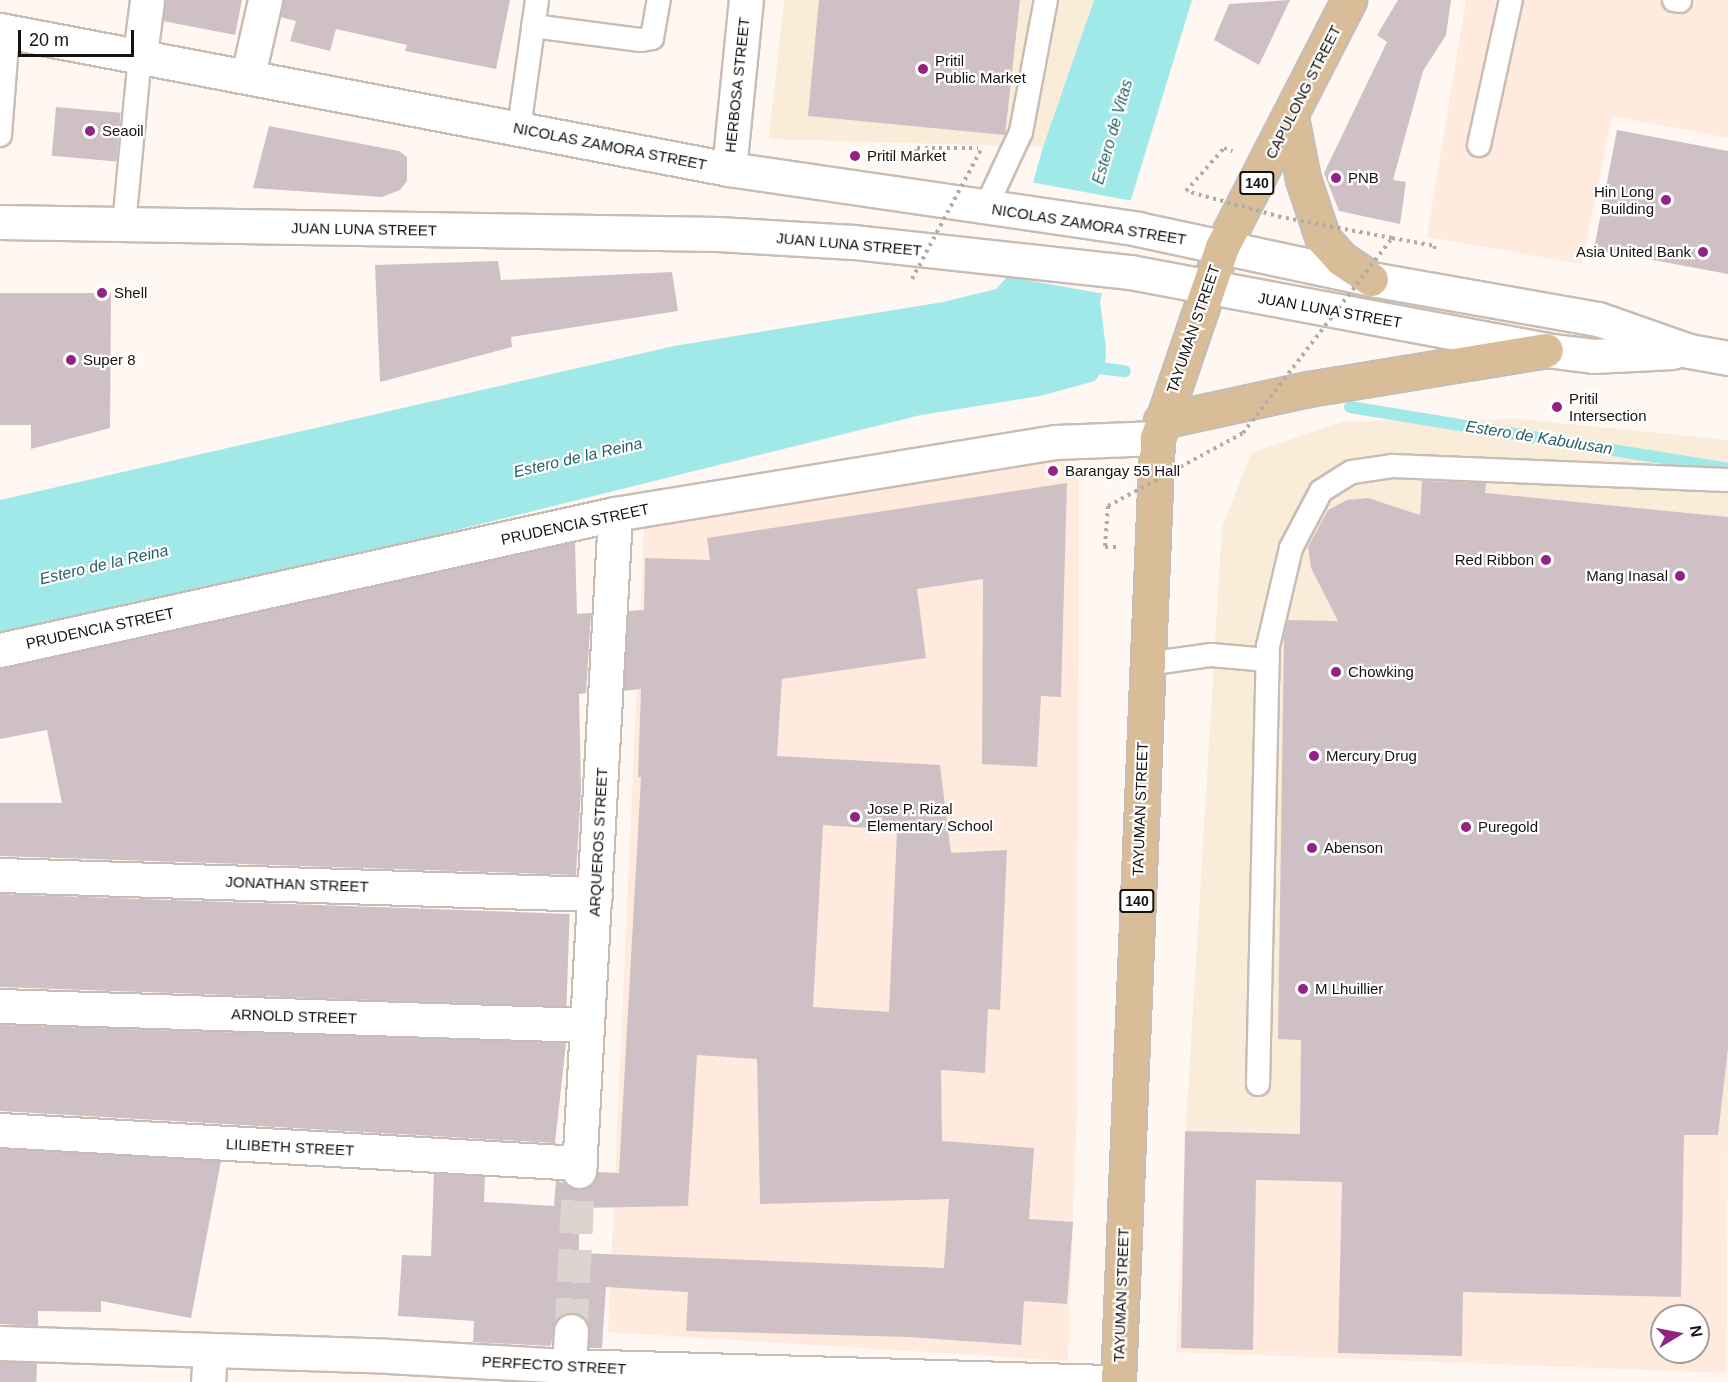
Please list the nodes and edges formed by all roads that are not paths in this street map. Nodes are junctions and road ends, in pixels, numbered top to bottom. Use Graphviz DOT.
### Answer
graph roads {
  1 [pos="147,0"];
  2 [pos="265,0"];
  3 [pos="537,0"];
  4 [pos="659,0"];
  5 [pos="746,0"];
  6 [pos="1046,0"];
  7 [pos="1348,0"];
  8 [pos="1511,0"];
  9 [pos="1674,0"];
  10 [pos="1680,1"];
  11 [pos="533,26"];
  12 [pos="4,31"];
  13 [pos="140,55"];
  14 [pos="248,75"];
  15 [pos="1291,118"];
  16 [pos="519,128"];
  17 [pos="0,135"];
  18 [pos="1479,145"];
  19 [pos="729,169"];
  20 [pos="1001,209"];
  21 [pos="0,222"];
  22 [pos="124,225"];
  23 [pos="1222,247"];
  24 [pos="1371,279"];
  25 [pos="1205,287"];
  26 [pos="1545,350"];
  27 [pos="1689,351"];
  28 [pos="1728,358"];
  29 [pos="1159,429"];
  30 [pos="1728,480"];
  31 [pos="615,514"];
  32 [pos="0,650"];
  33 [pos="1268,660"];
  34 [pos="1147,664"];
  35 [pos="0,875"];
  36 [pos="595,894"];
  37 [pos="0,1006"];
  38 [pos="588,1025"];
  39 [pos="1258,1084"];
  40 [pos="0,1130"];
  41 [pos="580,1167"];
  42 [pos="571,1331"];
  43 [pos="0,1343"];
  44 [pos="209,1366"];
  45 [pos="387,1369"];
  46 [pos="569,1374"];
  47 [pos="842,1378"];
  48 [pos="1108,1382"];
  49 [pos="1118,1382"];
  1 -- 13 [label="street"];
  2 -- 14 [label="street"];
  3 -- 11 [label="lane"];
  4 -- 11 [label="lane"];
  5 -- 19 [label="street, HERBOSA STREET"];
  6 -- 20 [label="lane"];
  7 -- 15 [label="main road, CAPULONG STREET / 140"];
  8 -- 18 [label="lane"];
  9 -- 10 [label="lane"];
  11 -- 16 [label="lane"];
  12 -- 13 [label="street, NICOLAS ZAMORA STREET"];
  12 -- 17 [label="lane"];
  13 -- 14 [label="street, NICOLAS ZAMORA STREET"];
  13 -- 22 [label="lane"];
  14 -- 16 [label="street, NICOLAS ZAMORA STREET"];
  15 -- 23 [label="main road, CAPULONG STREET / 140"];
  15 -- 24 [label="main road"];
  16 -- 19 [label="street, NICOLAS ZAMORA STREET"];
  19 -- 20 [label="street, NICOLAS ZAMORA STREET"];
  20 -- 23 [label="street, NICOLAS ZAMORA STREET"];
  21 -- 22 [label="street, JUAN LUNA STREET"];
  22 -- 25 [label="street, JUAN LUNA STREET"];
  23 -- 24 [label="street, JUAN LUNA STREET"];
  23 -- 25 [label="main road, TAYUMAN STREET / 140"];
  24 -- 27 [label="street, JUAN LUNA STREET"];
  25 -- 26 [label="street, JUAN LUNA STREET"];
  25 -- 29 [label="main road, TAYUMAN STREET / 140"];
  26 -- 27 [label="street, JUAN LUNA STREET"];
  26 -- 29 [label="main road"];
  27 -- 28 [label="street, JUAN LUNA STREET"];
  29 -- 31 [label="street, PRUDENCIA STREET"];
  29 -- 34 [label="main road, TAYUMAN STREET / 140"];
  30 -- 33 [label="lane"];
  31 -- 32 [label="street, PRUDENCIA STREET"];
  31 -- 36 [label="street, ARQUEROS STREET"];
  33 -- 34 [label="lane"];
  33 -- 39 [label="lane"];
  34 -- 49 [label="main road, TAYUMAN STREET / 140"];
  35 -- 36 [label="street, JONATHAN STREET"];
  36 -- 38 [label="street, ARQUEROS STREET"];
  37 -- 38 [label="street, ARNOLD STREET"];
  38 -- 41 [label="street, ARQUEROS STREET"];
  40 -- 41 [label="street, LILIBETH STREET"];
  42 -- 46 [label="street"];
  43 -- 44 [label="street, PERFECTO STREET"];
  44 -- 45 [label="street, PERFECTO STREET"];
  45 -- 46 [label="street, PERFECTO STREET"];
  46 -- 47 [label="street, PERFECTO STREET"];
  47 -- 48 [label="street, PERFECTO STREET"];
}
